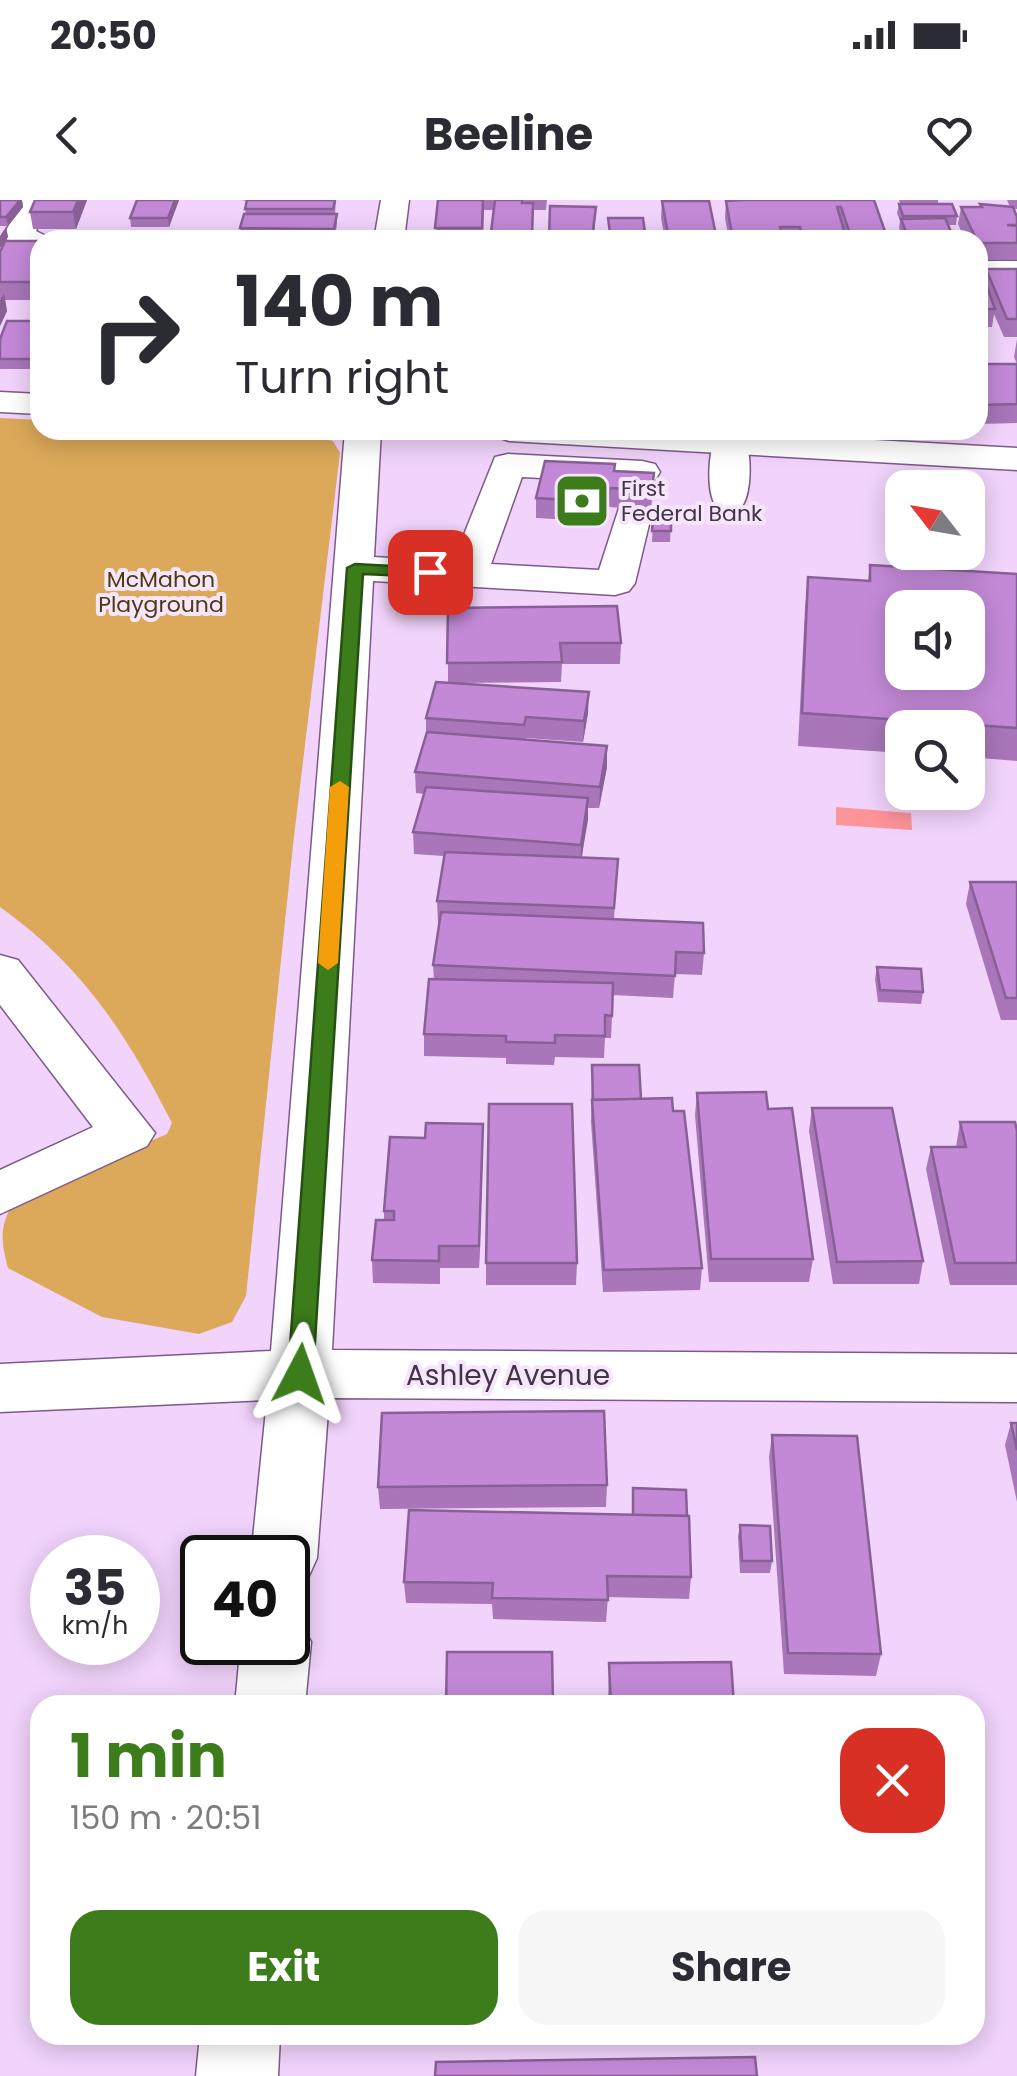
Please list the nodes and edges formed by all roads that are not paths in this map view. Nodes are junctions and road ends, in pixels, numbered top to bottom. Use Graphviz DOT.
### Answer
graph roads {
  1 [pos="35,200"];
  2 [pos="396,200"];
  3 [pos="392,230"];
  4 [pos="30,239"];
  5 [pos="988,270"];
  6 [pos="1017,270"];
  7 [pos="0,402"];
  8 [pos="30,404"];
  9 [pos="362,440"];
  10 [pos="537,440"];
  11 [pos="730,442"];
  12 [pos="1017,459"];
  13 [pos="640,479"];
  14 [pos="729,498"];
  15 [pos="355,568"];
  16 [pos="468,574"];
  17 [pos="0,972"];
  18 [pos="0,1194"];
  19 [pos="300,1374"];
  20 [pos="1017,1378"];
  21 [pos="0,1388"];
  22 [pos="286,1535"];
  23 [pos="274,1665"];
  24 [pos="271,1695"];
  25 [pos="239,2045"];
  26 [pos="236,2076"];
  1 -- 4 [label="street"];
  2 -- 3 [label="street"];
  5 -- 6 [label="street"];
  7 -- 8 [label="street"];
  9 -- 15 [label="street"];
  10 -- 13 [label="street"];
  11 -- 12 [label="street"];
  11 -- 13 [label="street"];
  11 -- 14 [label="street"];
  13 -- 16 [label="street"];
  13 -- 16 [label="street"];
  15 -- 16 [label="street"];
  15 -- 19 [label="street"];
  17 -- 18 [label="street"];
  19 -- 20 [label="street, Ashley Avenue"];
  19 -- 21 [label="street, Ashley Avenue"];
  19 -- 22 [label="street"];
  23 -- 24 [label="street"];
  25 -- 26 [label="street"];
}
